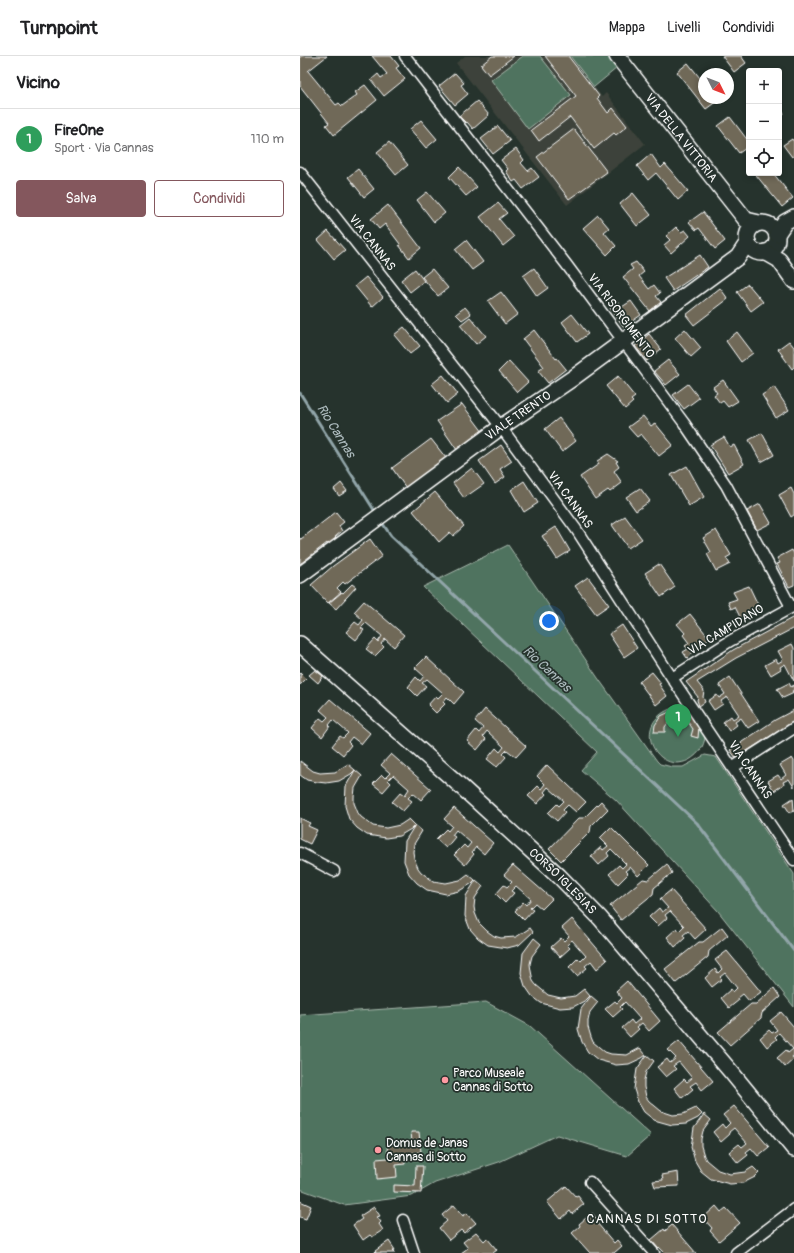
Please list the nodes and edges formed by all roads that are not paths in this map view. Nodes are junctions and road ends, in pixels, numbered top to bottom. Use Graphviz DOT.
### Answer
graph roads {
  1 [pos="405,56"];
  2 [pos="617,56"];
  3 [pos="300,172"];
  4 [pos="765,233"];
  5 [pos="794,281"];
  6 [pos="624,341"];
  7 [pos="501,427"];
  8 [pos="300,575"];
  9 [pos="793,606"];
  10 [pos="300,644"];
  11 [pos="672,678"];
  12 [pos="794,728"];
  13 [pos="732,768"];
  14 [pos="300,853"];
  15 [pos="794,860"];
  16 [pos="334,871"];
  17 [pos="794,1148"];
  18 [pos="590,1182"];
  19 [pos="794,1209"];
  20 [pos="403,1220"];
  21 [pos="414,1253"];
  22 [pos="654,1253"];
  23 [pos="736,1253"];
  1 -- 6 [label="street, VIA RISORGIMENTO"];
  2 -- 4 [label="street, VIA DELLA VITTORIA"];
  3 -- 7 [label="street, VIA CANNAS"];
  4 -- 5 [label="street, VIA DELLA VITTORIA"];
  4 -- 6 [label="street, VIALE TRENTO"];
  6 -- 7 [label="street, VIALE TRENTO"];
  6 -- 9 [label="street, VIA RISORGIMENTO"];
  7 -- 8 [label="street, VIALE TRENTO"];
  7 -- 11 [label="street, VIA CANNAS"];
  9 -- 11 [label="street, VIA CAMPIDANO"];
  10 -- 17 [label="street, CORSO IGLESIAS"];
  11 -- 13 [label="street, VIA CANNAS"];
  12 -- 13 [label="street"];
  13 -- 15 [label="street, VIA CANNAS"];
  14 -- 16 [label="street"];
  18 -- 22 [label="street"];
  19 -- 23 [label="street"];
  20 -- 21 [label="street"];
}
